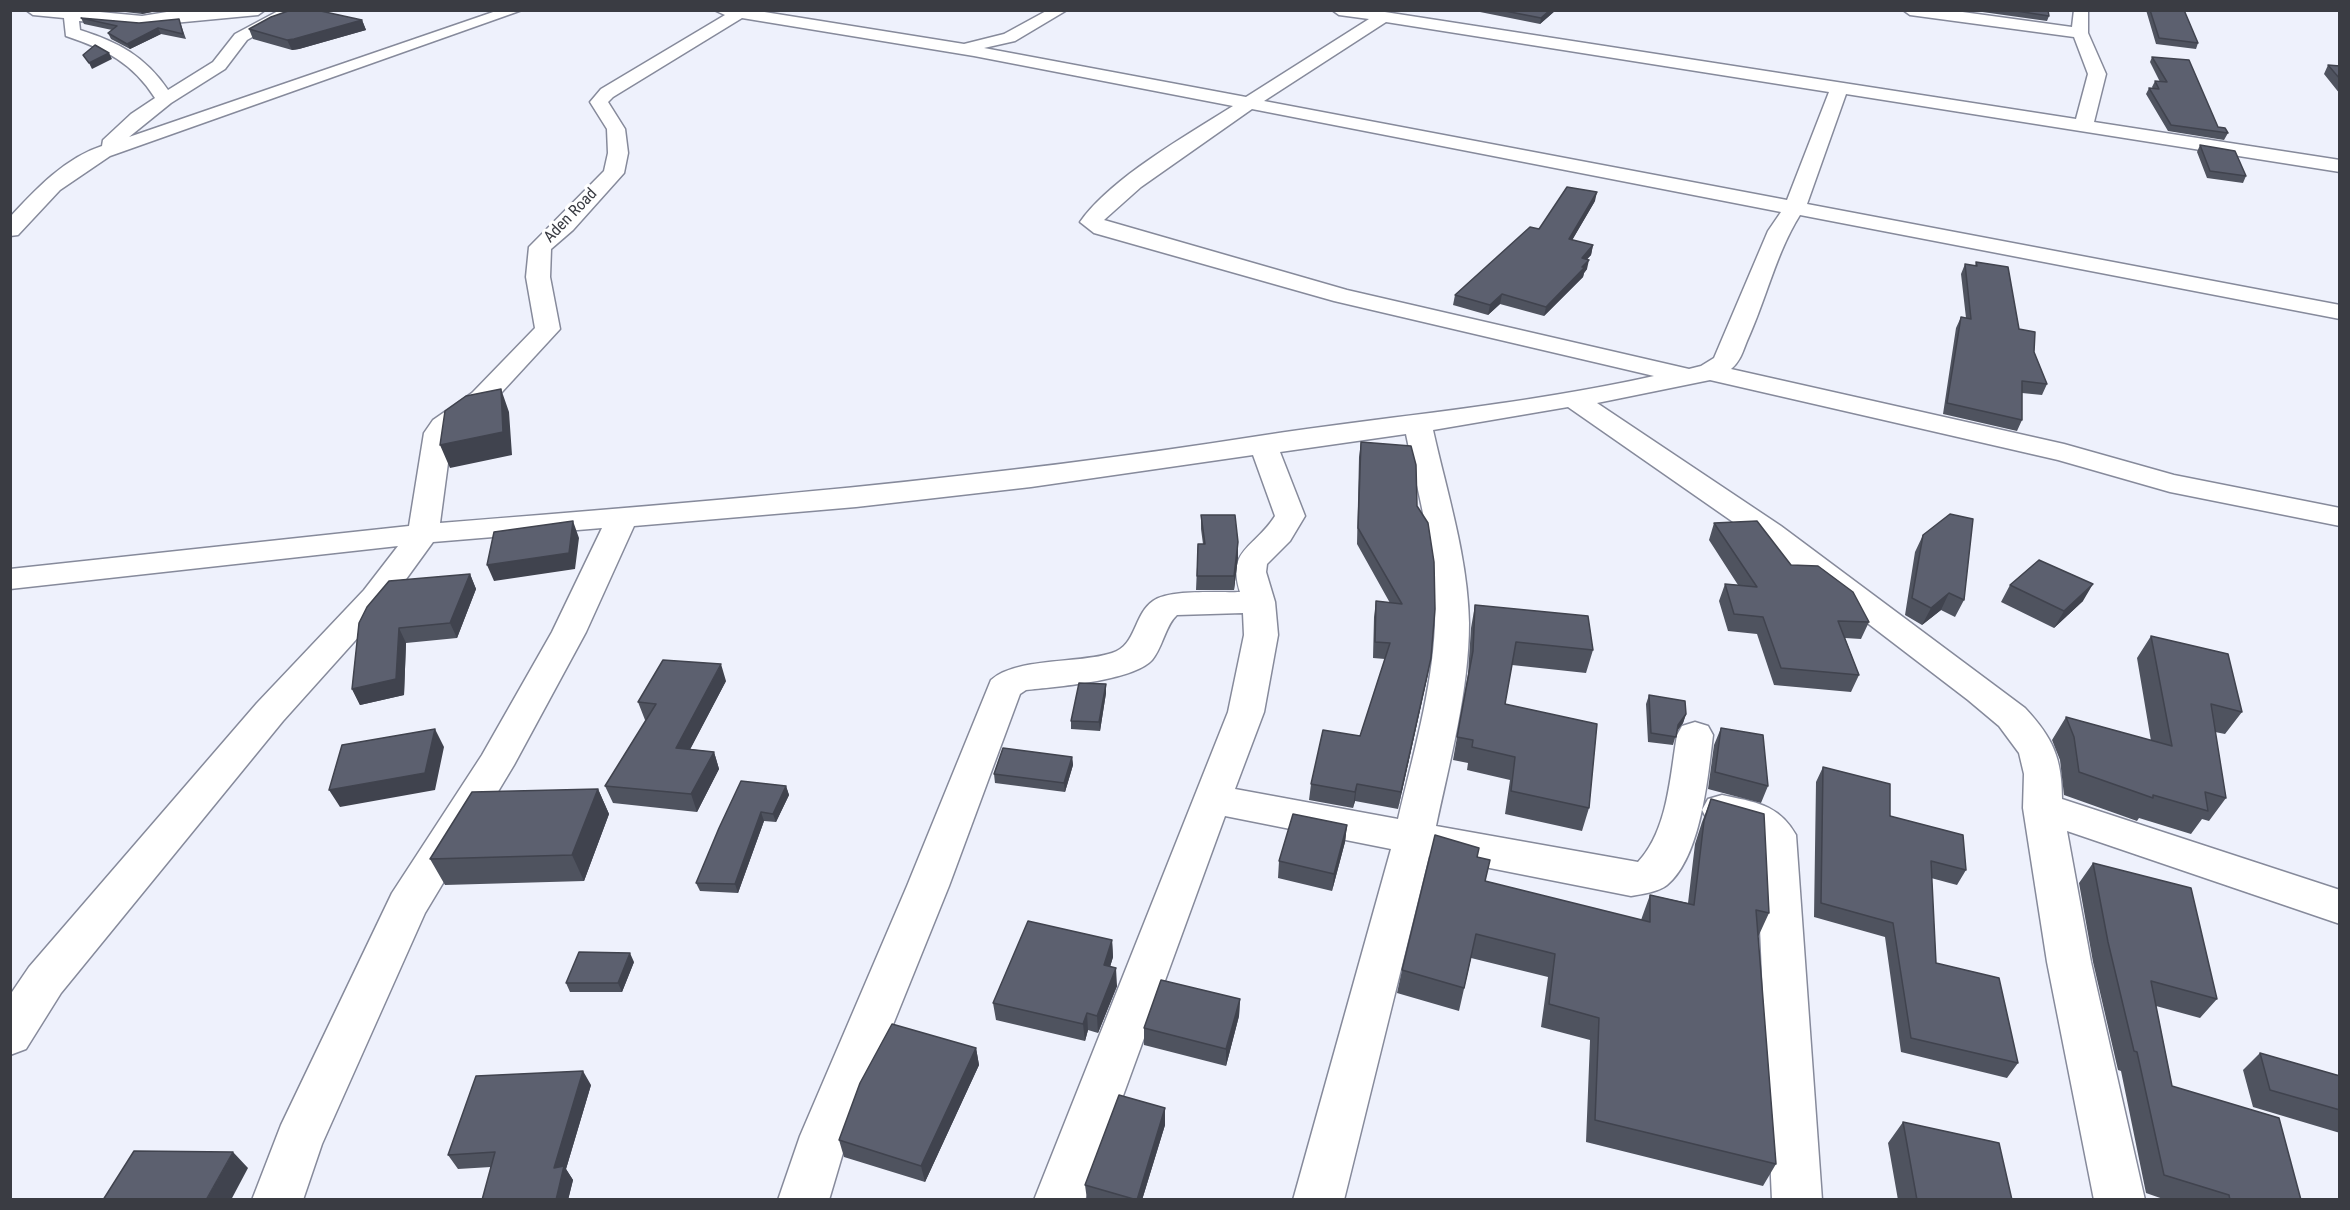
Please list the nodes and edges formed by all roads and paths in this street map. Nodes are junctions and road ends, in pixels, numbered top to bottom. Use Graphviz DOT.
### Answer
graph roads {
  1 [pos="33,10"];
  2 [pos="178,10"];
  3 [pos="258,10"];
  4 [pos="293,10"];
  5 [pos="515,10"];
  6 [pos="1060,10"];
  7 [pos="1339,10"];
  8 [pos="1910,10"];
  9 [pos="2081,10"];
  10 [pos="735,11"];
  11 [pos="71,13"];
  12 [pos="207,14"];
  13 [pos="1383,17"];
  14 [pos="888,20"];
  15 [pos="2080,33"];
  16 [pos="953,47"];
  17 [pos="1839,89"];
  18 [pos="165,99"];
  19 [pos="1248,104"];
  20 [pos="2085,125"];
  21 [pos="103,152"];
  22 [pos="2340,166"];
  23 [pos="1795,207"];
  24 [pos="10,230"];
  25 [pos="2340,312"];
  26 [pos="1700,374"];
  27 [pos="1574,399"];
  28 [pos="1418,424"];
  29 [pos="1263,444"];
  30 [pos="2340,518"];
  31 [pos="622,519"];
  32 [pos="423,534"];
  33 [pos="10,579"];
  34 [pos="1259,602"];
  35 [pos="1695,735"];
  36 [pos="1213,799"];
  37 [pos="1686,800"];
  38 [pos="2043,808"];
  39 [pos="1414,838"];
  40 [pos="2340,906"];
  41 [pos="10,1035"];
  42 [pos="277,1200"];
  43 [pos="803,1200"];
  44 [pos="1059,1200"];
  45 [pos="1318,1200"];
  46 [pos="1797,1200"];
  47 [pos="2120,1200"];
  1 -- 11 [label="street"];
  2 -- 12 [label="street"];
  3 -- 12 [label="street"];
  4 -- 18 [label="street"];
  5 -- 21 [label="street"];
  6 -- 16 [label="street"];
  7 -- 13 [label="street"];
  8 -- 15 [label="street"];
  9 -- 15 [label="street"];
  10 -- 16 [label="street"];
  10 -- 32 [label="street, Aden Road"];
  11 -- 12 [label="street"];
  11 -- 18 [label="street"];
  13 -- 17 [label="street"];
  13 -- 19 [label="street"];
  14 -- 16 [label="street"];
  15 -- 20 [label="street"];
  16 -- 19 [label="street"];
  17 -- 20 [label="street"];
  17 -- 23 [label="street"];
  18 -- 21 [label="street"];
  19 -- 23 [label="street"];
  19 -- 26 [label="street"];
  20 -- 22 [label="street"];
  21 -- 24 [label="street"];
  23 -- 25 [label="street"];
  23 -- 26 [label="street"];
  26 -- 27 [label="street"];
  26 -- 30 [label="street"];
  27 -- 28 [label="street"];
  27 -- 38 [label="street"];
  28 -- 29 [label="street"];
  28 -- 39 [label="street"];
  29 -- 31 [label="street"];
  29 -- 34 [label="street"];
  31 -- 32 [label="street"];
  31 -- 42 [label="street"];
  32 -- 33 [label="street"];
  32 -- 41 [label="street"];
  34 -- 36 [label="street"];
  34 -- 43 [label="street"];
  35 -- 37 [label="street"];
  36 -- 39 [label="street"];
  36 -- 44 [label="street"];
  37 -- 39 [label="street"];
  37 -- 46 [label="street"];
  38 -- 40 [label="street"];
  38 -- 47 [label="street"];
  39 -- 45 [label="street"];
}
